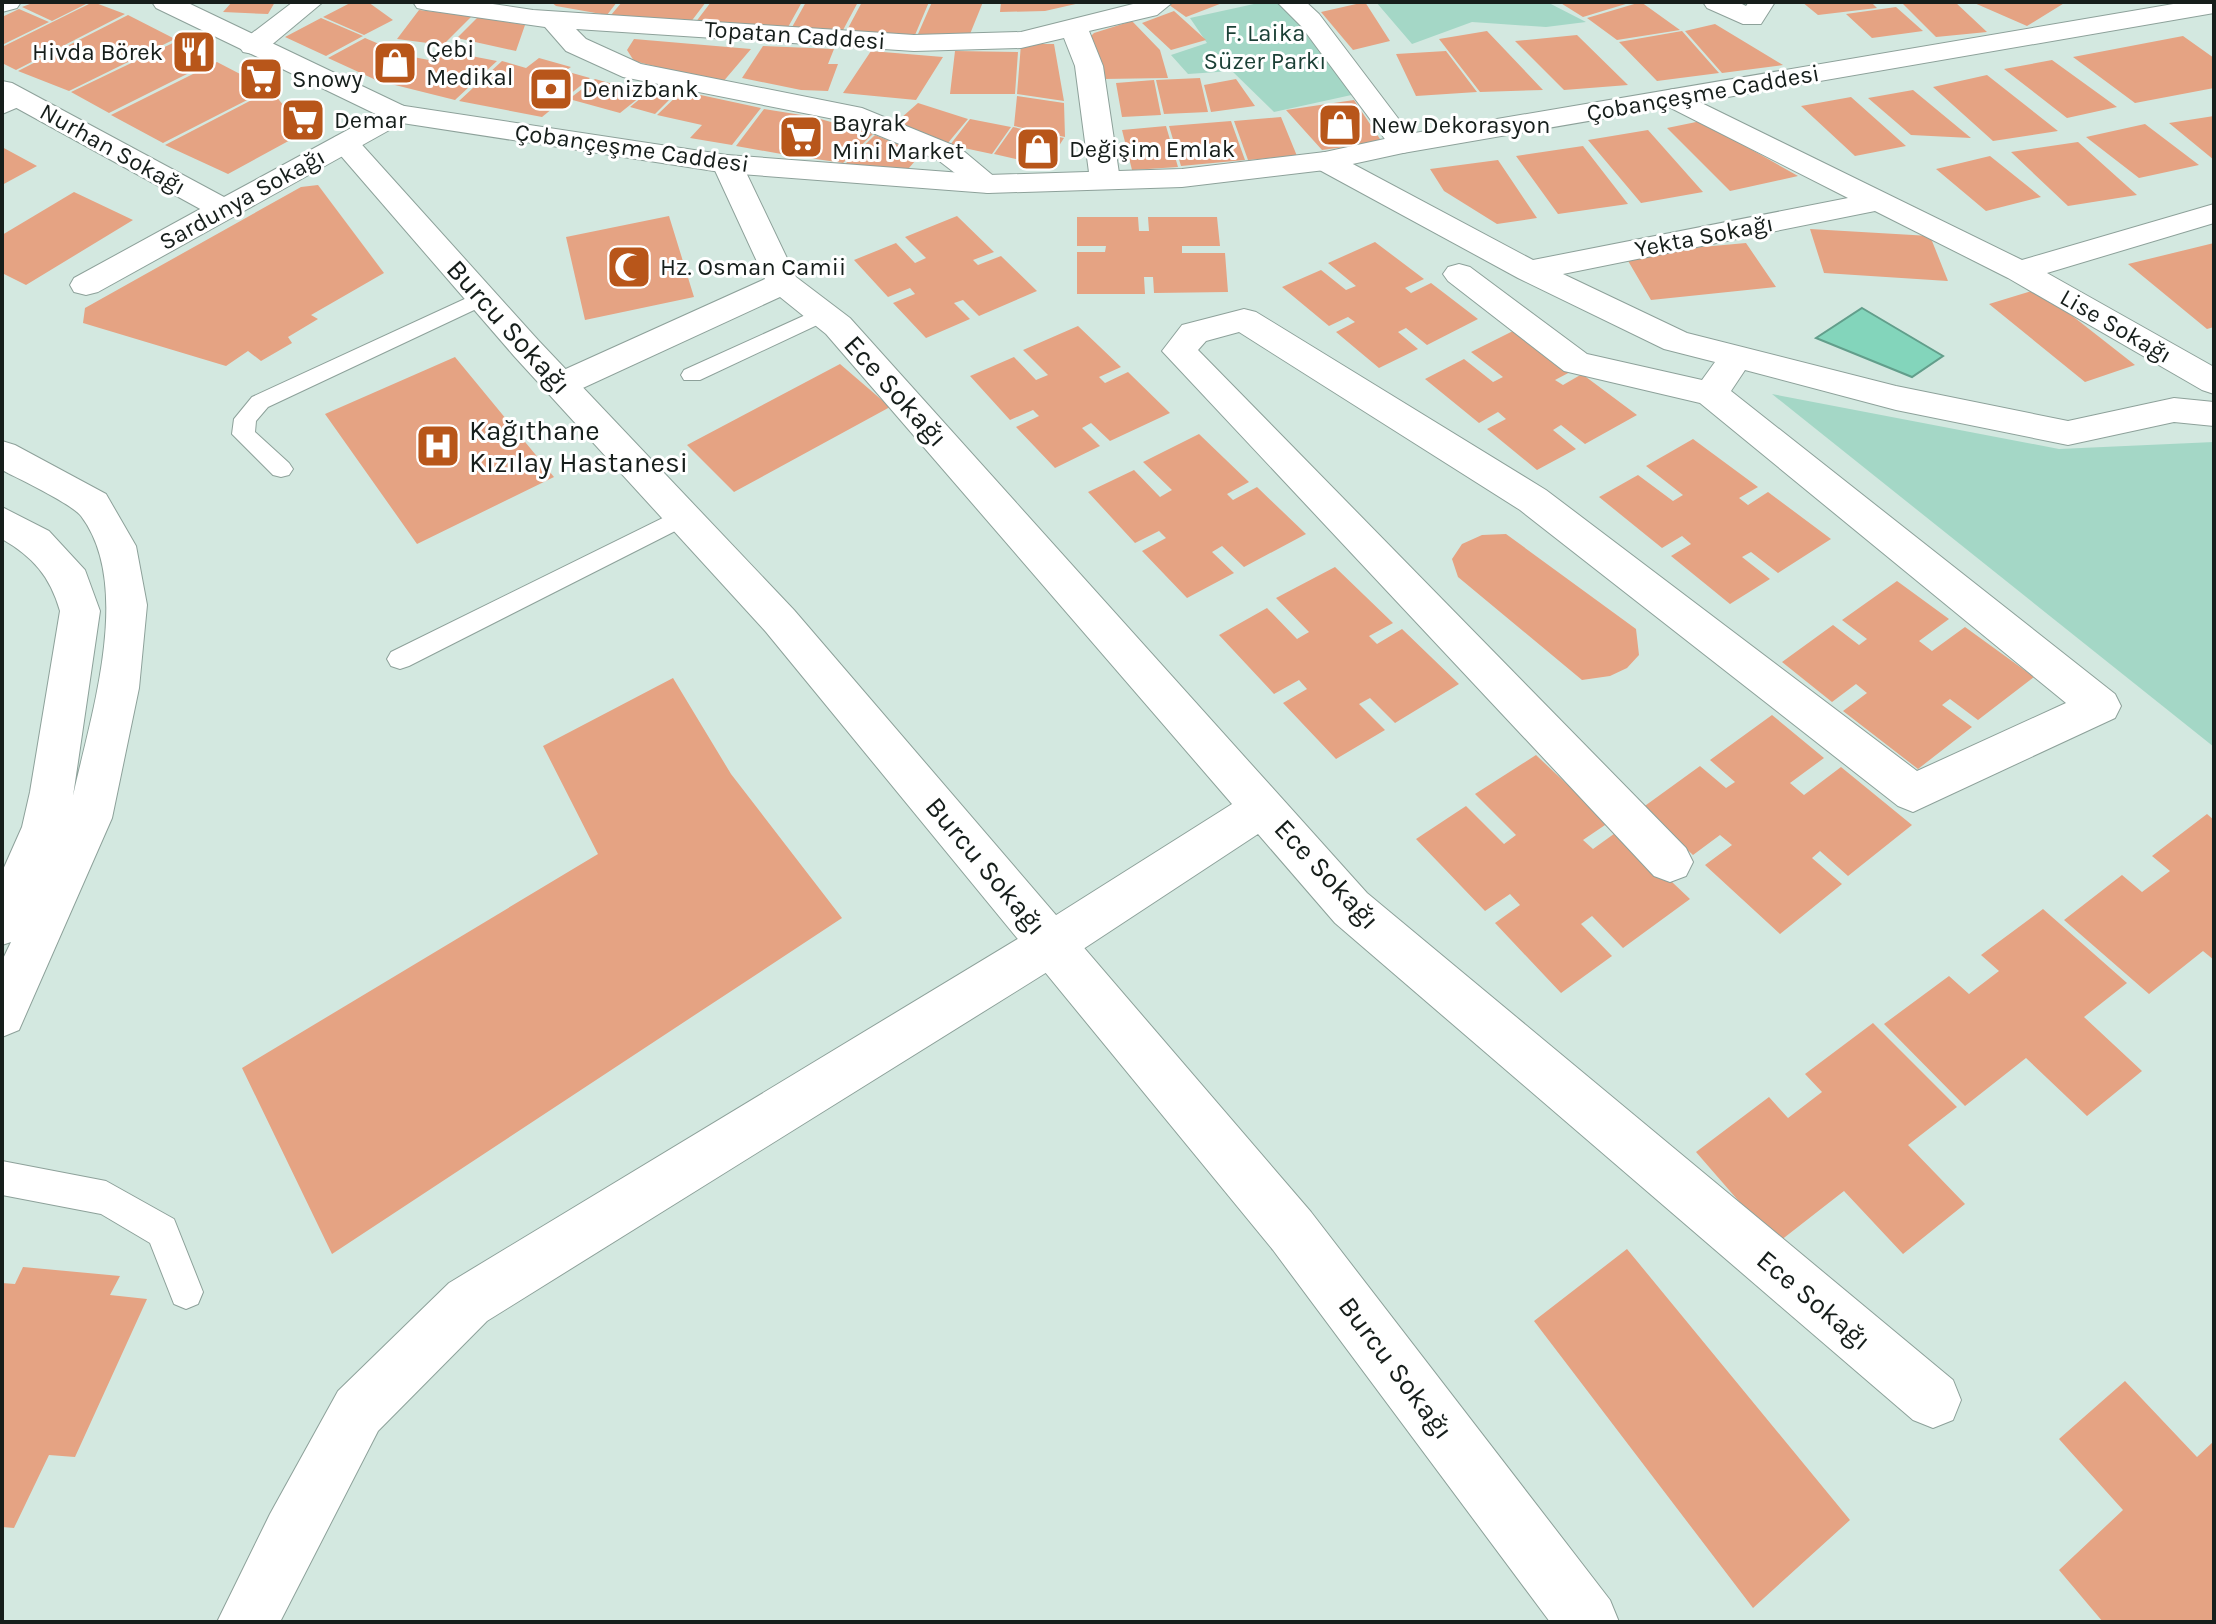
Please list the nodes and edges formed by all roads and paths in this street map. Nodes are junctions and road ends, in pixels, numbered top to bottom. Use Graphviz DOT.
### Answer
graph roads {
  1 [pos="8,2"];
  2 [pos="165,2"];
  3 [pos="310,2"];
  4 [pos="426,2"];
  5 [pos="1160,2"];
  6 [pos="1290,2"];
  7 [pos="1716,2"];
  8 [pos="2117,2"];
  9 [pos="2,4"];
  10 [pos="2214,5"];
  11 [pos="1757,10"];
  12 [pos="540,13"];
  13 [pos="1074,27"];
  14 [pos="2072,30"];
  15 [pos="253,46"];
  16 [pos="1673,98"];
  17 [pos="9,99"];
  18 [pos="398,114"];
  19 [pos="345,143"];
  20 [pos="1403,144"];
  21 [pos="1325,161"];
  22 [pos="727,164"];
  23 [pos="1105,180"];
  24 [pos="988,184"];
  25 [pos="1879,201"];
  26 [pos="224,209"];
  27 [pos="2214,213"];
  28 [pos="1529,271"];
  29 [pos="2019,271"];
  30 [pos="1459,274"];
  31 [pos="783,283"];
  32 [pos="86,285"];
  33 [pos="482,298"];
  34 [pos="823,314"];
  35 [pos="1735,356"];
  36 [pos="692,375"];
  37 [pos="2214,382"];
  38 [pos="560,385"];
  39 [pos="1711,394"];
  40 [pos="2214,414"];
  41 [pos="2,454"];
  42 [pos="281,469"];
  43 [pos="683,517"];
  44 [pos="2,521"];
  45 [pos="400,659"];
  46 [pos="1264,807"];
  47 [pos="1670,862"];
  48 [pos="2,924"];
  49 [pos="1051,944"];
  50 [pos="2,1014"];
  51 [pos="2,1178"];
  52 [pos="186,1292"];
  53 [pos="1933,1400"];
  54 [pos="248,1622"];
  55 [pos="1588,1622"];
  1 -- 9 [label="street"];
  2 -- 15 [label="street, Çobançeşme Caddesi"];
  3 -- 15 [label="street"];
  4 -- 12 [label="street, Topatan Caddesi"];
  5 -- 13 [label="street, Topatan Caddesi"];
  6 -- 20 [label="street"];
  7 -- 11 [label="street"];
  8 -- 14 [label="street, Çobançeşme Caddesi"];
  10 -- 14 [label="street, Çobançeşme Caddesi"];
  12 -- 13 [label="street, Topatan Caddesi"];
  12 -- 24 [label="street"];
  13 -- 23 [label="street"];
  14 -- 16 [label="street, Çobançeşme Caddesi"];
  15 -- 18 [label="street, Çobançeşme Caddesi"];
  16 -- 20 [label="street, Çobançeşme Caddesi"];
  16 -- 25 [label="street, Lise Sokağı"];
  17 -- 26 [label="street, Nurhan Sokağı"];
  18 -- 19 [label="street, Sardunya Sokağı"];
  18 -- 22 [label="street, Çobançeşme Caddesi"];
  19 -- 26 [label="street, Sardunya Sokağı"];
  19 -- 33 [label="street, Burcu Sokağı"];
  20 -- 21 [label="street, Çobançeşme Caddesi"];
  21 -- 23 [label="street, Çobançeşme Caddesi"];
  21 -- 28 [label="street"];
  22 -- 24 [label="street, Çobançeşme Caddesi"];
  22 -- 31 [label="street, Ece Sokağı"];
  23 -- 24 [label="street, Çobançeşme Caddesi"];
  25 -- 28 [label="street, Yekta Sokağı"];
  25 -- 29 [label="street, Lise Sokağı"];
  26 -- 32 [label="street, Sardunya Sokağı"];
  27 -- 29 [label="street"];
  28 -- 35 [label="street"];
  29 -- 37 [label="street, Lise Sokağı"];
  30 -- 39 [label="street"];
  31 -- 34 [label="street, Ece Sokağı"];
  31 -- 38 [label="street"];
  33 -- 38 [label="street, Burcu Sokağı"];
  33 -- 42 [label="lane"];
  34 -- 36 [label="lane"];
  34 -- 46 [label="street, Ece Sokağı"];
  35 -- 39 [label="street"];
  35 -- 40 [label="street"];
  38 -- 43 [label="street, Burcu Sokağı"];
  39 -- 47 [label="street"];
  41 -- 50 [label="street"];
  43 -- 45 [label="lane"];
  43 -- 49 [label="street, Burcu Sokağı"];
  44 -- 48 [label="street"];
  46 -- 49 [label="street"];
  46 -- 53 [label="street, Ece Sokağı"];
  49 -- 54 [label="street"];
  49 -- 55 [label="street, Burcu Sokağı"];
  51 -- 52 [label="lane"];
}
